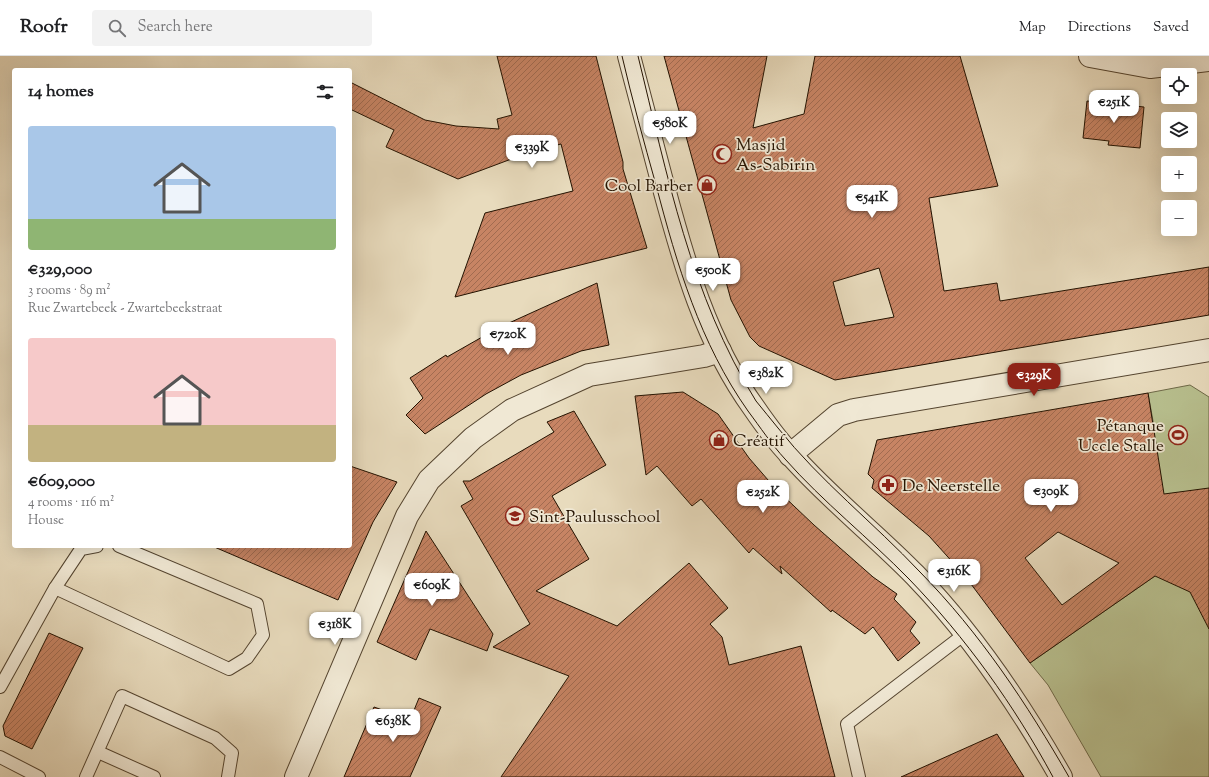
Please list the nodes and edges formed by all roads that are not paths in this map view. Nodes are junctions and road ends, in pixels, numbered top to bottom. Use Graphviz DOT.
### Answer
graph roads {
  1 [pos="629,56"];
  2 [pos="1090,56"];
  3 [pos="1209,60"];
  4 [pos="1209,350"];
  5 [pos="720,351"];
  6 [pos="790,455"];
  7 [pos="86,548"];
  8 [pos="124,548"];
  9 [pos="55,588"];
  10 [pos="966,633"];
  11 [pos="0,688"];
  12 [pos="98,752"];
  13 [pos="0,757"];
  14 [pos="39,777"];
  15 [pos="86,777"];
  16 [pos="154,777"];
  17 [pos="228,777"];
  18 [pos="296,777"];
  19 [pos="860,777"];
  20 [pos="1061,777"];
  1 -- 5 [label="street"];
  2 -- 3 [label="street"];
  4 -- 6 [label="street"];
  5 -- 6 [label="street"];
  5 -- 18 [label="street"];
  6 -- 10 [label="street"];
  7 -- 9 [label="lane"];
  8 -- 9 [label="lane"];
  9 -- 11 [label="lane"];
  10 -- 19 [label="lane"];
  10 -- 20 [label="street"];
  12 -- 15 [label="lane"];
  12 -- 16 [label="lane"];
  12 -- 17 [label="lane"];
  13 -- 14 [label="lane"];
}
